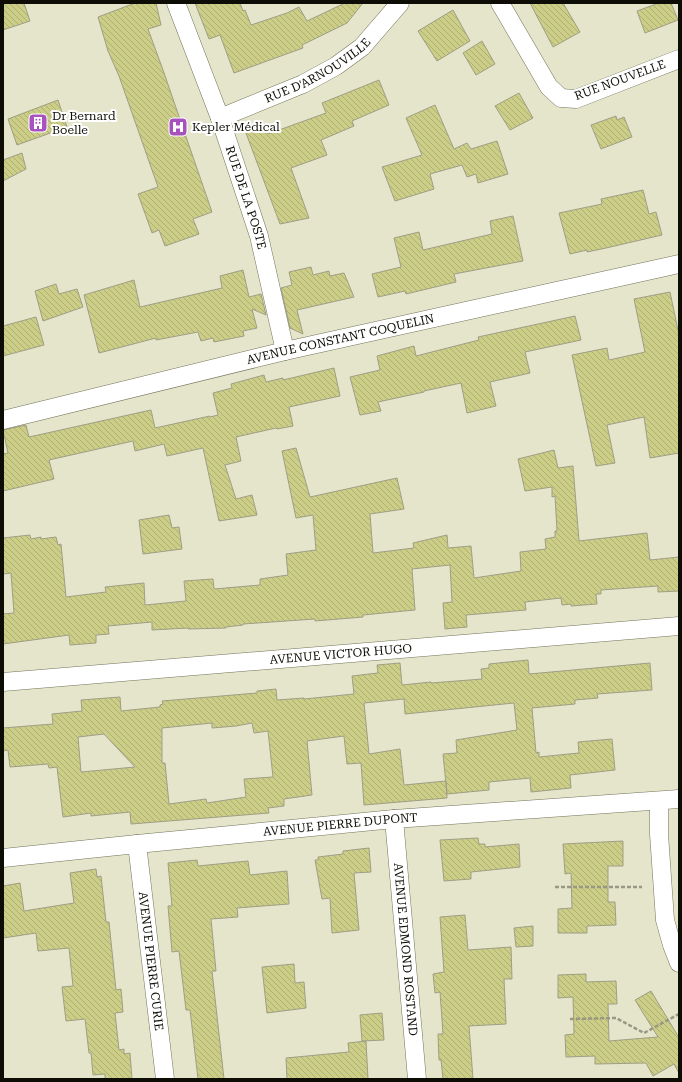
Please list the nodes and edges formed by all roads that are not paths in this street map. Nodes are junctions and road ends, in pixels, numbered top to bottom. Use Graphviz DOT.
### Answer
graph roads {
  1 [pos="176,3"];
  2 [pos="400,3"];
  3 [pos="500,3"];
  4 [pos="679,59"];
  5 [pos="220,118"];
  6 [pos="679,264"];
  7 [pos="285,351"];
  8 [pos="3,420"];
  9 [pos="679,626"];
  10 [pos="3,682"];
  11 [pos="679,799"];
  12 [pos="659,801"];
  13 [pos="394,819"];
  14 [pos="136,844"];
  15 [pos="3,858"];
  16 [pos="679,964"];
  17 [pos="165,1079"];
  18 [pos="417,1079"];
  1 -- 5 [label="street, RUE DE LA POSTE"];
  2 -- 5 [label="street, RUE D'ARNOUVILLE"];
  3 -- 4 [label="street, RUE NOUVELLE"];
  5 -- 7 [label="street, RUE DE LA POSTE"];
  6 -- 7 [label="street, AVENUE CONSTANT COQUELIN"];
  7 -- 8 [label="street, AVENUE CONSTANT COQUELIN"];
  9 -- 10 [label="street, AVENUE VICTOR HUGO"];
  11 -- 12 [label="street, AVENUE PIERRE DUPONT"];
  12 -- 13 [label="street, AVENUE PIERRE DUPONT"];
  12 -- 16 [label="street"];
  13 -- 14 [label="street, AVENUE PIERRE DUPONT"];
  13 -- 18 [label="street, AVENUE EDMOND ROSTAND"];
  14 -- 15 [label="street, AVENUE PIERRE DUPONT"];
  14 -- 17 [label="street, AVENUE PIERRE CURIE"];
}
